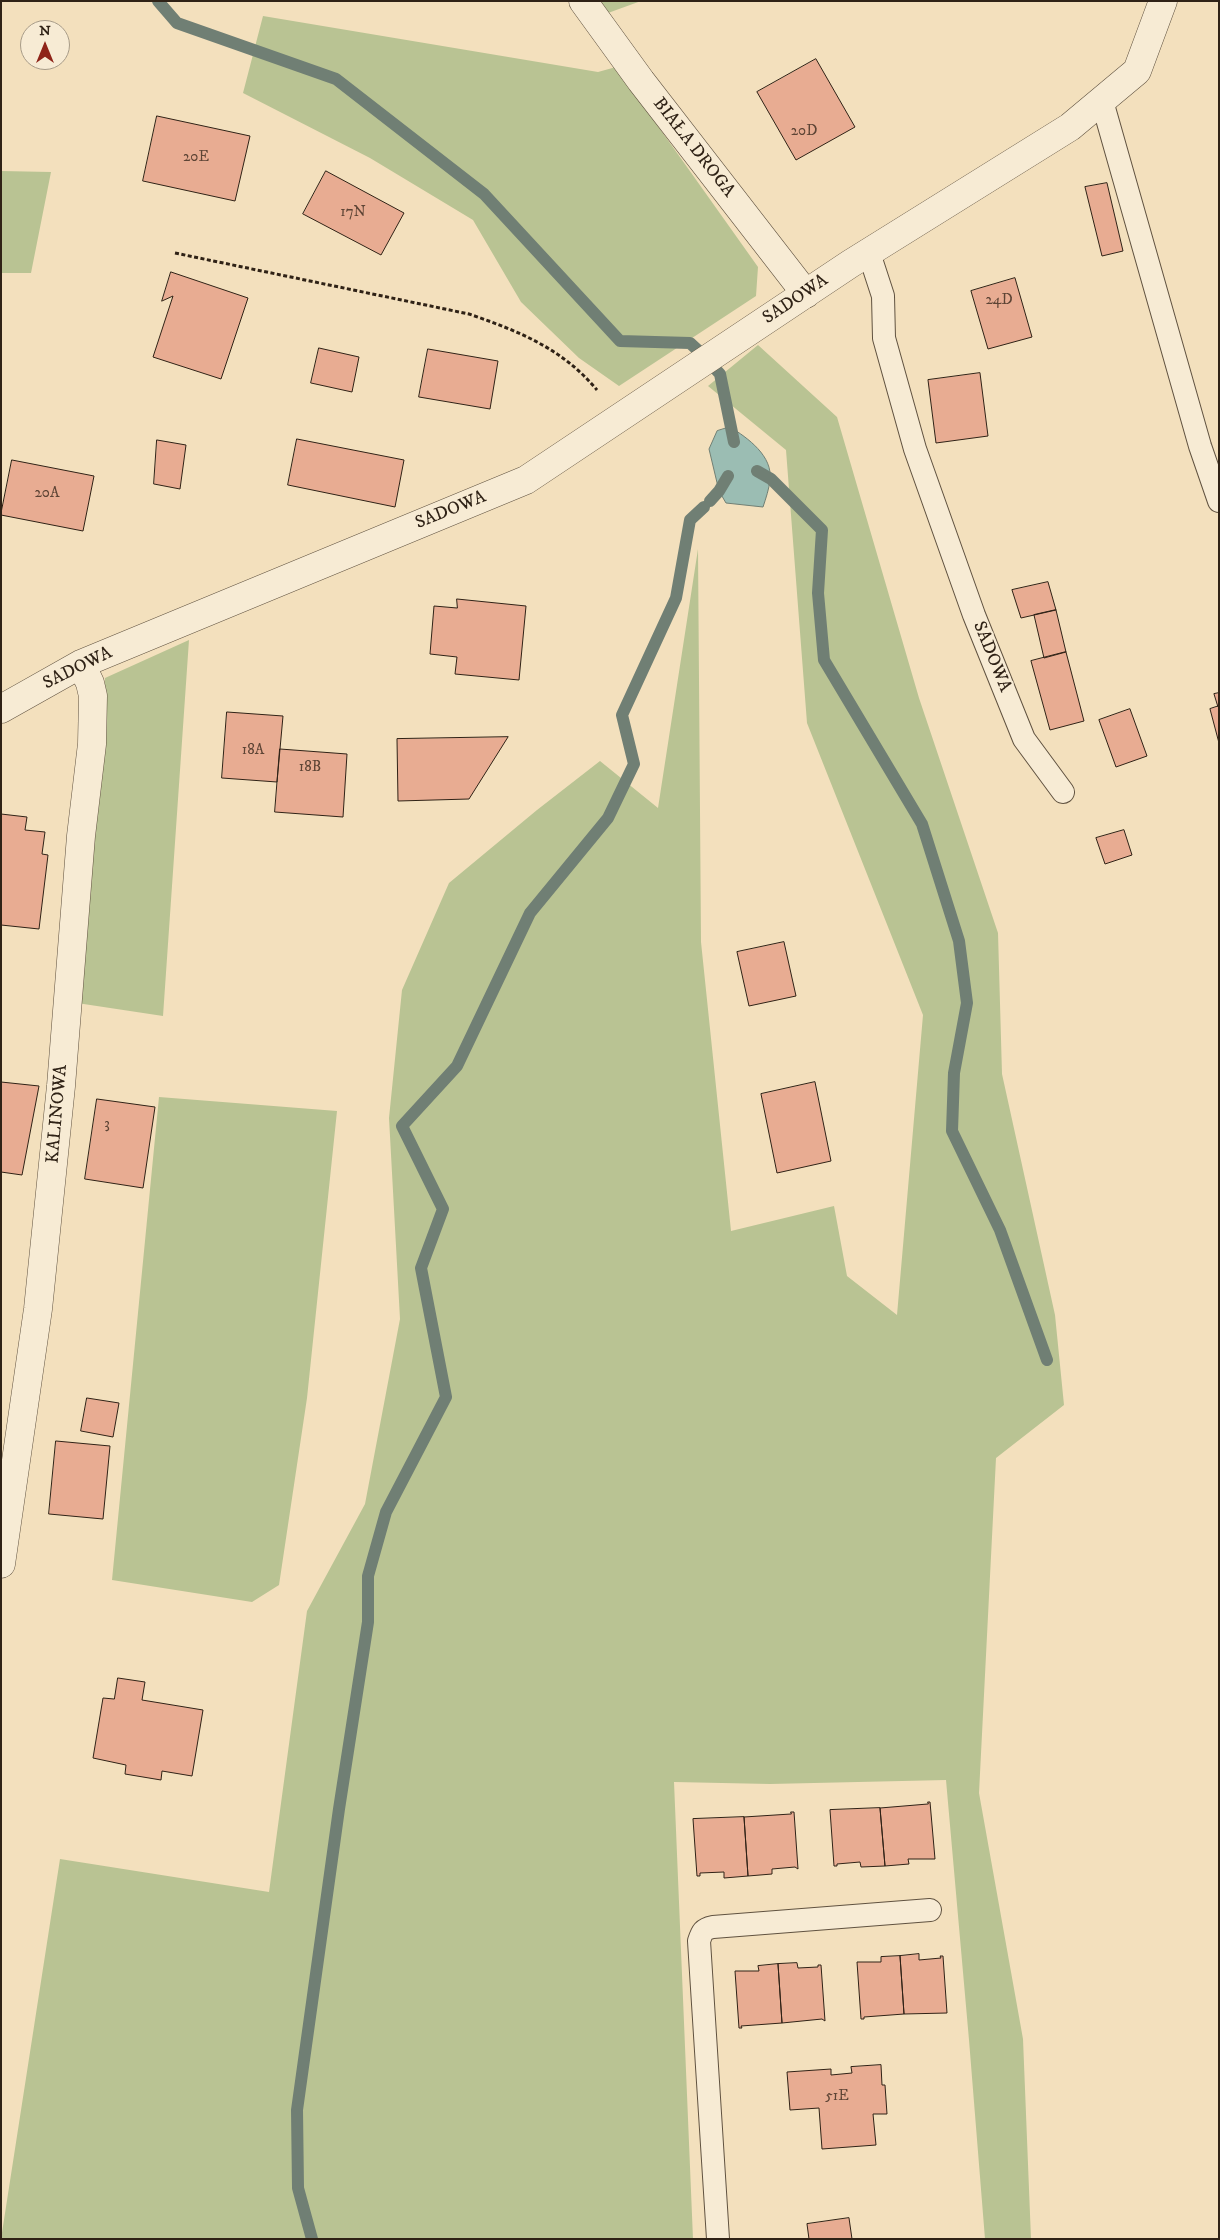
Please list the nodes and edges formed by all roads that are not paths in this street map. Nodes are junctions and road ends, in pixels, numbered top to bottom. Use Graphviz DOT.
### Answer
graph roads {
  1 [pos="584,1"];
  2 [pos="1163,1"];
  3 [pos="1102,101"];
  4 [pos="869,253"];
  5 [pos="806,294"];
  6 [pos="1209,443"];
  7 [pos="1219,501"];
  8 [pos="81,664"];
  9 [pos="1,709"];
  10 [pos="1063,792"];
  11 [pos="1,1564"];
  12 [pos="930,1910"];
  13 [pos="718,2239"];
  1 -- 5 [label="street, BIAŁA DROGA"];
  2 -- 3 [label="street, SADOWA"];
  3 -- 4 [label="street, SADOWA"];
  3 -- 6 [label="lane"];
  4 -- 5 [label="street, SADOWA"];
  4 -- 10 [label="lane, SADOWA"];
  5 -- 8 [label="street, SADOWA"];
  6 -- 7 [label="lane"];
  8 -- 9 [label="street, SADOWA"];
  8 -- 11 [label="street, KALINOWA"];
  12 -- 13 [label="lane"];
}
